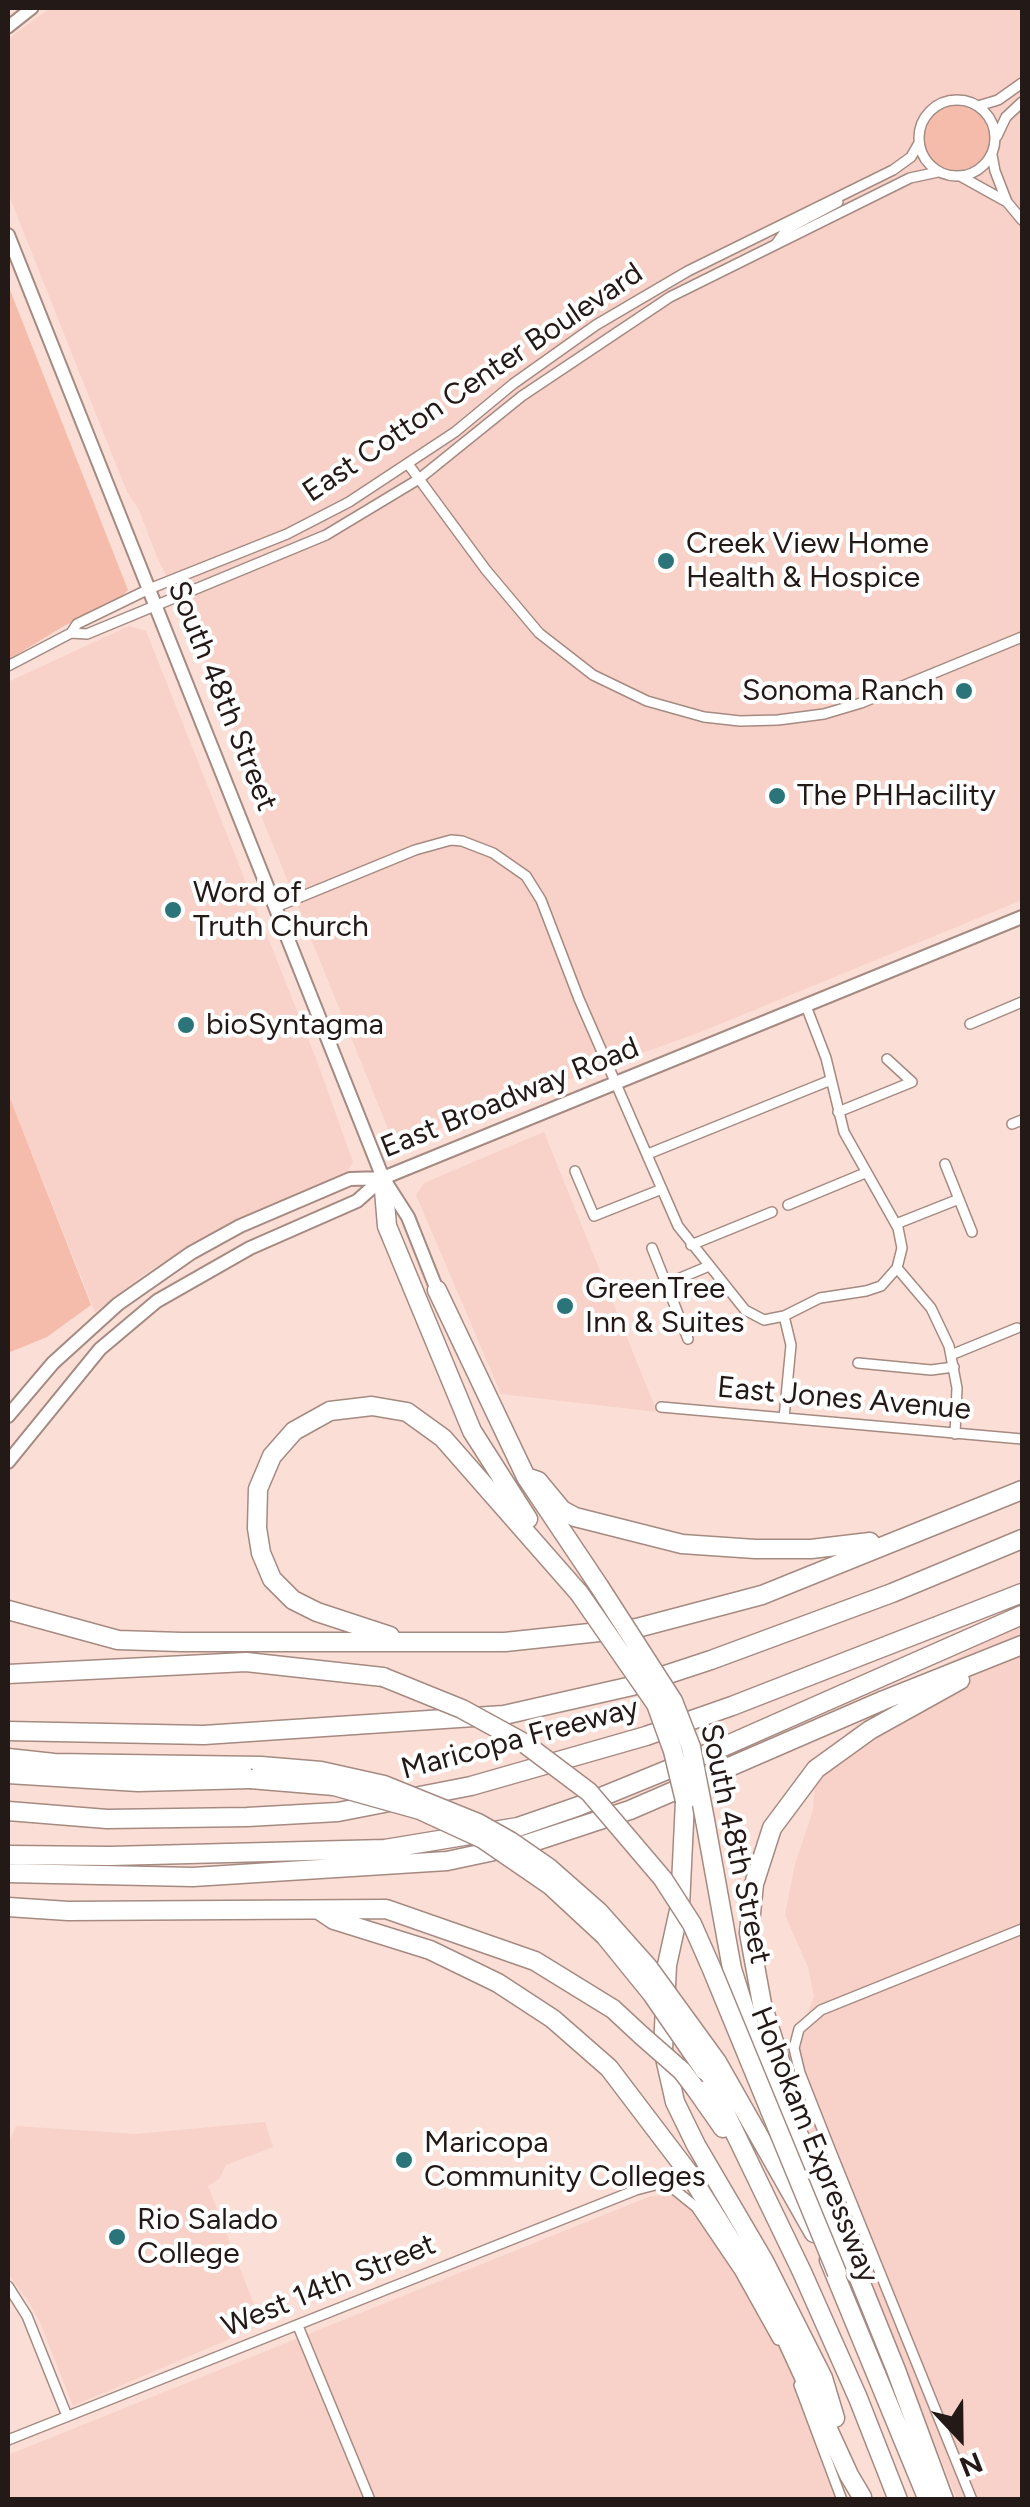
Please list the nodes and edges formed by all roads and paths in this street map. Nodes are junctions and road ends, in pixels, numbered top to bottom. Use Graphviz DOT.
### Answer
graph roads {
  1 [pos="32,8"];
  2 [pos="8,27"];
  3 [pos="1022,83"];
  4 [pos="1022,102"];
  5 [pos="978,106"];
  6 [pos="996,138"];
  7 [pos="919,143"];
  8 [pos="992,155"];
  9 [pos="938,172"];
  10 [pos="961,176"];
  11 [pos="848,192"];
  12 [pos="1008,202"];
  13 [pos="1022,220"];
  14 [pos="8,236"];
  15 [pos="776,244"];
  16 [pos="408,464"];
  17 [pos="419,479"];
  18 [pos="150,590"];
  19 [pos="156,606"];
  20 [pos="71,633"];
  21 [pos="1022,638"];
  22 [pos="8,666"];
  23 [pos="276,907"];
  24 [pos="1022,918"];
  25 [pos="1022,1002"];
  26 [pos="806,1006"];
  27 [pos="970,1024"];
  28 [pos="886,1059"];
  29 [pos="831,1080"];
  30 [pos="616,1082"];
  31 [pos="838,1112"];
  32 [pos="648,1154"];
  33 [pos="944,1164"];
  34 [pos="575,1171"];
  35 [pos="865,1173"];
  36 [pos="383,1178"];
  37 [pos="662,1189"];
  38 [pos="958,1198"];
  39 [pos="788,1205"];
  40 [pos="772,1212"];
  41 [pos="896,1224"];
  42 [pos="972,1232"];
  43 [pos="690,1245"];
  44 [pos="652,1248"];
  45 [pos="709,1266"];
  46 [pos="897,1268"];
  47 [pos="666,1284"];
  48 [pos="437,1290"];
  49 [pos="784,1316"];
  50 [pos="1017,1328"];
  51 [pos="688,1339"];
  52 [pos="952,1354"];
  53 [pos="858,1363"];
  54 [pos="954,1367"];
  55 [pos="661,1407"];
  56 [pos="8,1416"];
  57 [pos="784,1418"];
  58 [pos="955,1434"];
  59 [pos="1022,1440"];
  60 [pos="8,1462"];
  61 [pos="526,1477"];
  62 [pos="1022,1490"];
  63 [pos="898,1538"];
  64 [pos="1022,1539"];
  65 [pos="1022,1593"];
  66 [pos="579,1594"];
  67 [pos="8,1610"];
  68 [pos="1022,1616"];
  69 [pos="408,1641"];
  70 [pos="1022,1646"];
  71 [pos="8,1674"];
  72 [pos="8,1730"];
  73 [pos="8,1758"];
  74 [pos="255,1772"];
  75 [pos="8,1774"];
  76 [pos="8,1810"];
  77 [pos="8,1855"];
  78 [pos="8,1873"];
  79 [pos="8,1907"];
  80 [pos="319,1910"];
  81 [pos="1022,1929"];
  82 [pos="700,2080"];
  83 [pos="814,2168"];
  84 [pos="837,2273"];
  85 [pos="8,2286"];
  86 [pos="298,2326"];
  87 [pos="68,2416"];
  88 [pos="8,2440"];
  89 [pos="862,2498"];
  90 [pos="370,2500"];
  91 [pos="842,2500"];
  92 [pos="898,2500"];
  93 [pos="928,2500"];
  94 [pos="944,2500"];
  95 [pos="972,2500"];
  1 -- 2 [label="street"];
  3 -- 5 [label="street, East Cotton Center Boulevard"];
  4 -- 6 [label="street"];
  5 -- 6 [label="street"];
  5 -- 7 [label="street, East Cotton Center Boulevard"];
  6 -- 8 [label="street"];
  7 -- 9 [label="street"];
  7 -- 11 [label="street, East Cotton Center Boulevard"];
  8 -- 10 [label="street"];
  8 -- 12 [label="street"];
  9 -- 10 [label="street, East Cotton Center Boulevard"];
  9 -- 15 [label="street, East Cotton Center Boulevard"];
  10 -- 12 [label="street, East Cotton Center Boulevard"];
  11 -- 15 [label="street"];
  11 -- 16 [label="street, East Cotton Center Boulevard"];
  12 -- 13 [label="street"];
  14 -- 18 [label="main road, South 48th Street"];
  15 -- 17 [label="street, East Cotton Center Boulevard"];
  16 -- 17 [label="street"];
  16 -- 18 [label="street, East Cotton Center Boulevard"];
  17 -- 19 [label="street, East Cotton Center Boulevard"];
  17 -- 21 [label="street"];
  18 -- 19 [label="main road, South 48th Street"];
  18 -- 20 [label="street, East Cotton Center Boulevard"];
  19 -- 20 [label="street, East Cotton Center Boulevard"];
  19 -- 23 [label="main road, South 48th Street"];
  20 -- 22 [label="street"];
  23 -- 30 [label="street"];
  23 -- 36 [label="main road, South 48th Street"];
  24 -- 26 [label="main road, East Broadway Road"];
  25 -- 27 [label="street"];
  26 -- 29 [label="street"];
  26 -- 30 [label="main road, East Broadway Road"];
  28 -- 31 [label="street"];
  29 -- 31 [label="street"];
  29 -- 32 [label="street"];
  30 -- 32 [label="street"];
  30 -- 36 [label="main road, East Broadway Road"];
  31 -- 35 [label="street"];
  32 -- 37 [label="street"];
  33 -- 38 [label="street"];
  34 -- 37 [label="street"];
  35 -- 39 [label="street"];
  35 -- 41 [label="street"];
  36 -- 48 [label="main road, South 48th Street"];
  36 -- 56 [label="main road, East Broadway Road"];
  36 -- 60 [label="main road"];
  36 -- 66 [label="highway, South 48th Street"];
  37 -- 43 [label="street"];
  38 -- 41 [label="street"];
  38 -- 42 [label="street"];
  40 -- 43 [label="street"];
  41 -- 46 [label="street"];
  43 -- 45 [label="street"];
  44 -- 47 [label="street"];
  45 -- 47 [label="street"];
  45 -- 49 [label="street"];
  46 -- 49 [label="street"];
  46 -- 52 [label="street"];
  47 -- 51 [label="street"];
  48 -- 61 [label="highway, South 48th Street"];
  49 -- 57 [label="street"];
  50 -- 52 [label="street"];
  52 -- 54 [label="street"];
  53 -- 54 [label="street"];
  54 -- 58 [label="street"];
  55 -- 57 [label="street, East Jones Avenue"];
  57 -- 58 [label="street, East Jones Avenue"];
  58 -- 59 [label="street, East Jones Avenue"];
  61 -- 63 [label="highway"];
  61 -- 83 [label="highway, South 48th Street, bridge"];
  62 -- 63 [label="highway"];
  63 -- 69 [label="highway"];
  64 -- 72 [label="highway, Maricopa Freeway"];
  65 -- 76 [label="highway, Maricopa Freeway"];
  66 -- 69 [label="highway"];
  66 -- 89 [label="highway, South 48th Street, bridge"];
  67 -- 69 [label="highway"];
  68 -- 77 [label="highway"];
  70 -- 78 [label="highway"];
  70 -- 83 [label="highway"];
  71 -- 84 [label="highway, Hohokam Expressway, bridge"];
  73 -- 74 [label="highway"];
  74 -- 75 [label="highway"];
  74 -- 82 [label="highway, bridge"];
  74 -- 84 [label="highway, bridge"];
  79 -- 80 [label="highway"];
  80 -- 82 [label="highway, bridge"];
  80 -- 89 [label="highway"];
  81 -- 95 [label="street"];
  82 -- 92 [label="highway, Hohokam Expressway"];
  83 -- 94 [label="highway, South 48th Street"];
  84 -- 93 [label="highway, Hohokam Expressway"];
  85 -- 87 [label="street"];
  86 -- 87 [label="street, West 14th Street"];
  86 -- 90 [label="street"];
  86 -- 91 [label="street, West 14th Street"];
  87 -- 88 [label="street, West 14th Street"];
}
